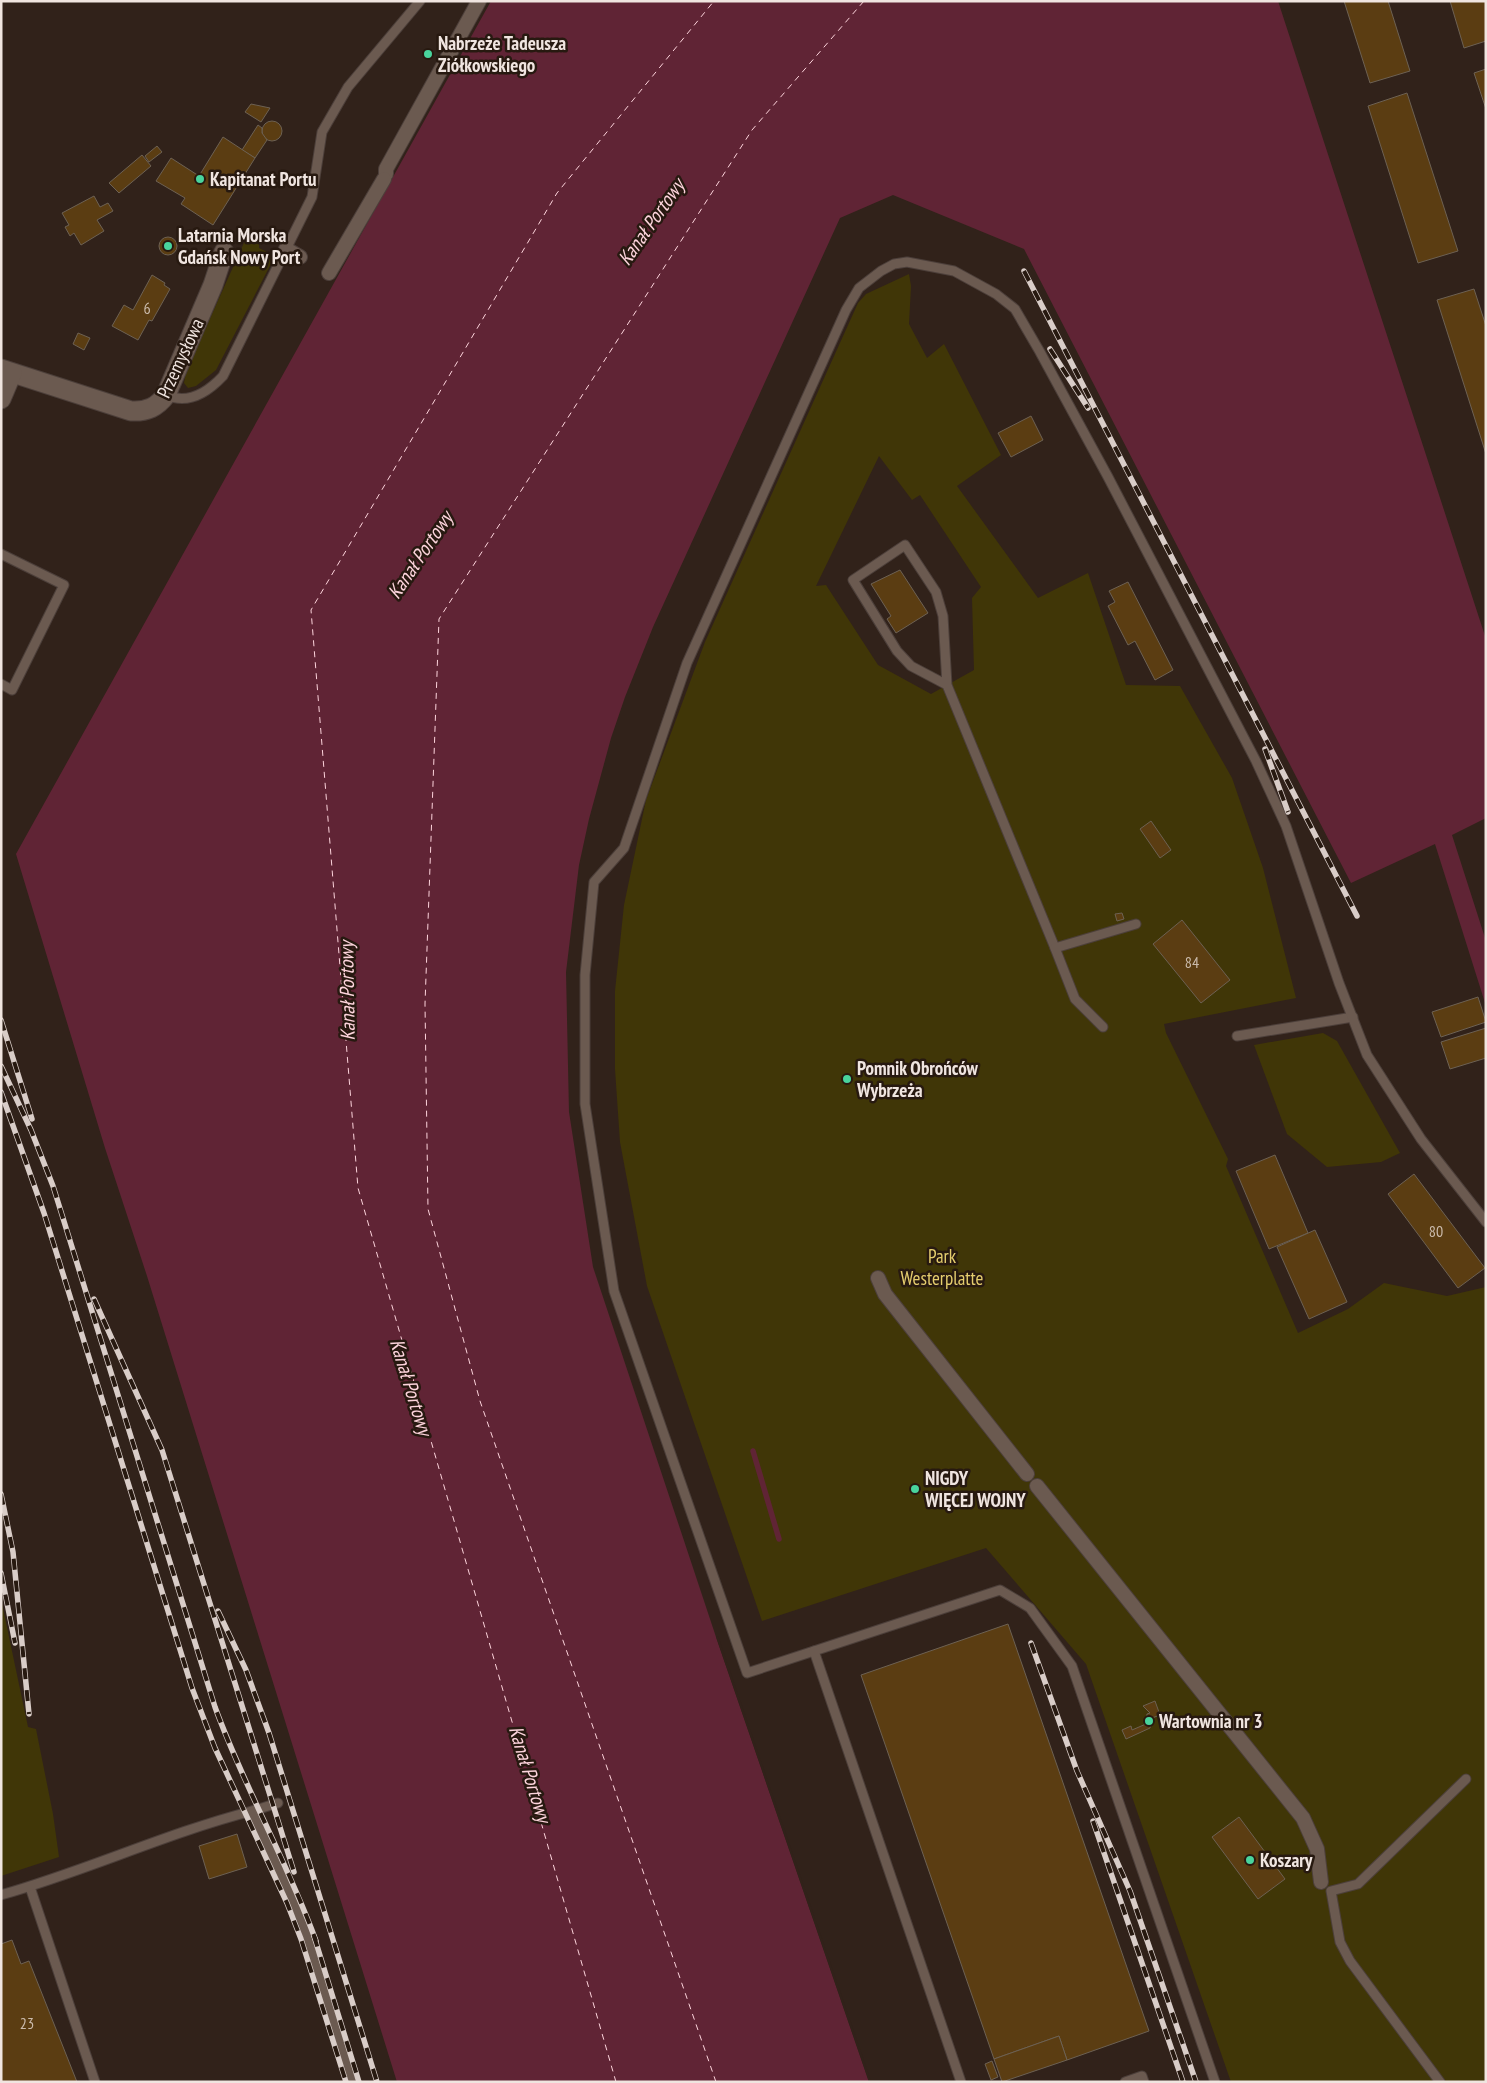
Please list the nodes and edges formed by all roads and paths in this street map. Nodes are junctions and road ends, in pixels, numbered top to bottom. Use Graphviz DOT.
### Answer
graph roads {
  1 [pos="420,1"];
  2 [pos="479,1"];
  3 [pos="286,249"];
  4 [pos="224,252"];
  5 [pos="300,257"];
  6 [pos="329,273"];
  7 [pos="6,371"];
  8 [pos="166,395"];
  9 [pos="1,399"];
  10 [pos="1,554"];
  11 [pos="1,684"];
  12 [pos="947,684"];
  13 [pos="1136,924"];
  14 [pos="1055,948"];
  15 [pos="1353,1017"];
  16 [pos="1103,1027"];
  17 [pos="1237,1036"];
  18 [pos="1486,1222"];
  19 [pos="878,1278"];
  20 [pos="1027,1474"];
  21 [pos="1037,1486"];
  22 [pos="814,1651"];
  23 [pos="1466,1778"];
  24 [pos="278,1803"];
  25 [pos="252,1811"];
  26 [pos="1321,1882"];
  27 [pos="30,1887"];
  28 [pos="1,1895"];
  29 [pos="95,2082"];
  30 [pos="352,2082"];
  31 [pos="961,2082"];
  32 [pos="1125,2082"];
  33 [pos="1144,2082"];
  34 [pos="1215,2082"];
  35 [pos="1440,2082"];
  1 -- 3 [label="lane"];
  2 -- 6 [label="street"];
  3 -- 5 [label="street"];
  3 -- 8 [label="lane"];
  4 -- 8 [label="street, Przemysłowa"];
  7 -- 8 [label="street, Przemysłowa"];
  7 -- 9 [label="street, Przemysłowa"];
  10 -- 11 [label="lane"];
  12 -- 12 [label="lane"];
  12 -- 14 [label="lane"];
  13 -- 14 [label="lane"];
  14 -- 16 [label="lane"];
  15 -- 17 [label="lane"];
  15 -- 18 [label="lane"];
  15 -- 22 [label="lane"];
  19 -- 20 [label="street"];
  21 -- 26 [label="street"];
  22 -- 31 [label="lane"];
  22 -- 34 [label="lane"];
  23 -- 35 [label="lane"];
  24 -- 25 [label="lane"];
  25 -- 27 [label="lane"];
  25 -- 30 [label="lane"];
  27 -- 28 [label="lane"];
  27 -- 29 [label="lane"];
  32 -- 33 [label="lane"];
}
